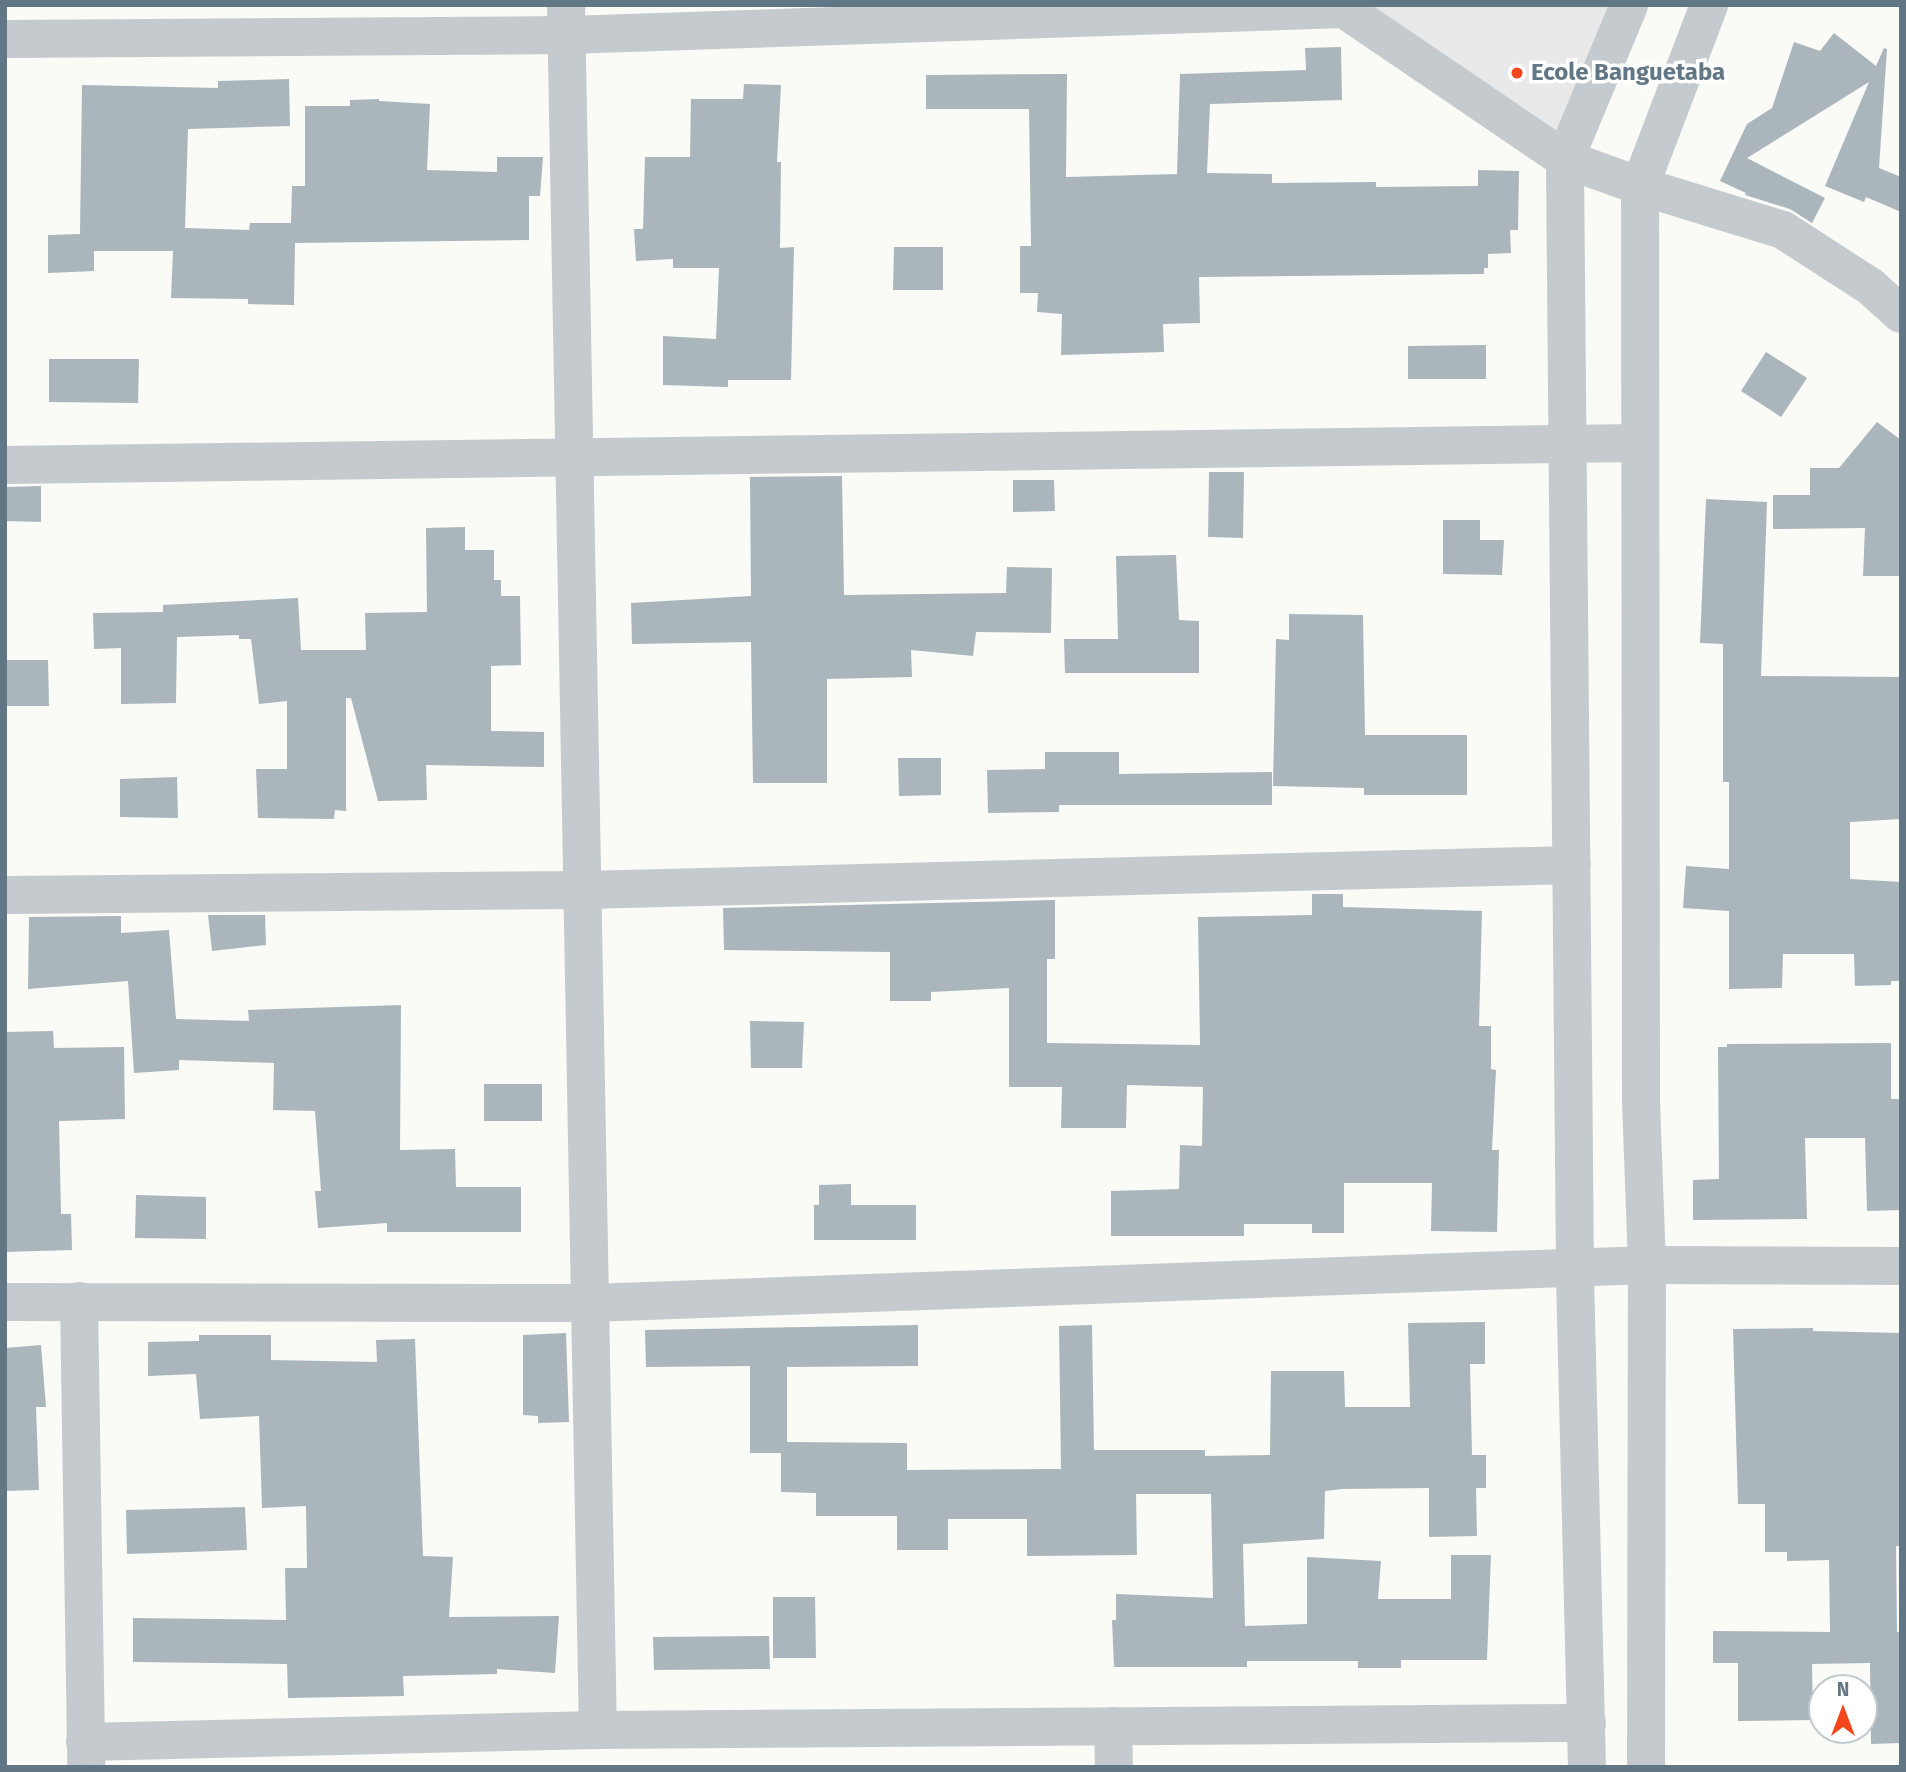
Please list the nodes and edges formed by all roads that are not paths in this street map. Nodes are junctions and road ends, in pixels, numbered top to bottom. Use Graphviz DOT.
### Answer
graph roads {
  1 [pos="1629,5"];
  2 [pos="1709,5"];
  3 [pos="1340,7"];
  4 [pos="566,20"];
  5 [pos="5,40"];
  6 [pos="1565,159"];
  7 [pos="1640,186"];
  8 [pos="1901,314"];
  9 [pos="1639,443"];
  10 [pos="1567,444"];
  11 [pos="576,455"];
  12 [pos="5,465"];
  13 [pos="1572,865"];
  14 [pos="583,890"];
  15 [pos="5,895"];
  16 [pos="1647,1265"];
  17 [pos="1901,1266"];
  18 [pos="1575,1269"];
  19 [pos="79,1301"];
  20 [pos="5,1302"];
  21 [pos="591,1303"];
  22 [pos="1587,1723"];
  23 [pos="1113,1726"];
  24 [pos="598,1730"];
  25 [pos="86,1755"];
  26 [pos="1114,1767"];
  27 [pos="1587,1767"];
  28 [pos="1646,1767"];
  1 -- 6 [label="street"];
  2 -- 7 [label="street"];
  3 -- 4 [label="street"];
  3 -- 6 [label="street"];
  4 -- 5 [label="street"];
  4 -- 11 [label="street"];
  6 -- 7 [label="street"];
  6 -- 10 [label="street"];
  7 -- 8 [label="street"];
  7 -- 9 [label="street"];
  9 -- 10 [label="street"];
  9 -- 16 [label="street"];
  10 -- 11 [label="street"];
  10 -- 13 [label="street"];
  11 -- 12 [label="street"];
  11 -- 14 [label="street"];
  13 -- 14 [label="street"];
  13 -- 18 [label="street"];
  14 -- 15 [label="street"];
  14 -- 21 [label="street"];
  16 -- 17 [label="street"];
  16 -- 18 [label="street"];
  16 -- 28 [label="street"];
  18 -- 21 [label="street"];
  18 -- 22 [label="street"];
  19 -- 20 [label="street"];
  19 -- 21 [label="street"];
  19 -- 25 [label="street"];
  21 -- 24 [label="street"];
  22 -- 23 [label="street"];
  22 -- 27 [label="street"];
  23 -- 24 [label="street"];
  23 -- 26 [label="street"];
  24 -- 25 [label="street"];
}
